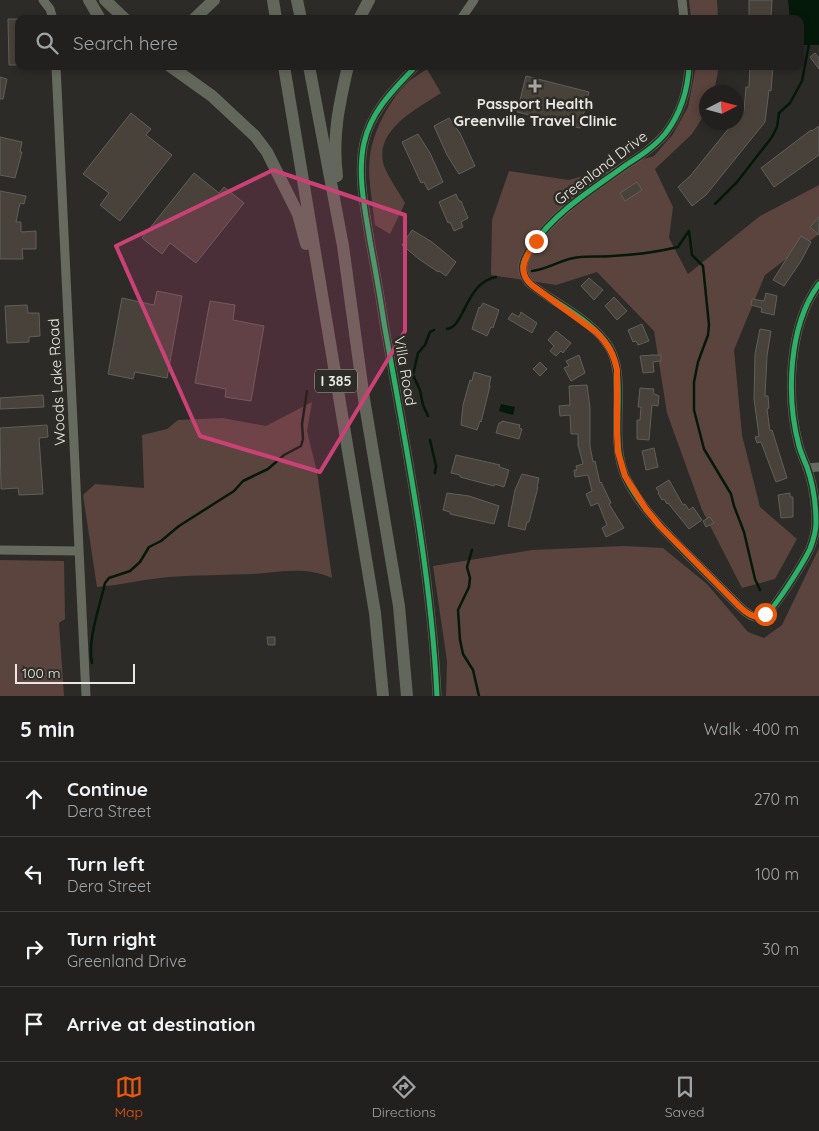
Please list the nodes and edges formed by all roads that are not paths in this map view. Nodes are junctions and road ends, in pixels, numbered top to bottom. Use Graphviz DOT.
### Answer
graph roads {
  1 [pos="43,0"];
  2 [pos="89,0"];
  3 [pos="105,0"];
  4 [pos="214,0"];
  5 [pos="273,0"];
  6 [pos="297,0"];
  7 [pos="369,0"];
  8 [pos="474,0"];
  9 [pos="682,0"];
  10 [pos="52,15"];
  11 [pos="98,15"];
  12 [pos="121,15"];
  13 [pos="199,15"];
  14 [pos="275,15"];
  15 [pos="299,15"];
  16 [pos="361,15"];
  17 [pos="464,15"];
  18 [pos="684,15"];
  19 [pos="56,70"];
  20 [pos="176,70"];
  21 [pos="285,70"];
  22 [pos="310,70"];
  23 [pos="347,70"];
  24 [pos="412,70"];
  25 [pos="688,70"];
  26 [pos="343,246"];
  27 [pos="819,284"];
  28 [pos="324,310"];
  29 [pos="819,467"];
  30 [pos="807,468"];
  31 [pos="0,550"];
  32 [pos="79,551"];
  33 [pos="86,696"];
  34 [pos="383,696"];
  35 [pos="407,696"];
  36 [pos="437,696"];
  1 -- 10 [label="street"];
  2 -- 11 [label="highway"];
  3 -- 12 [label="highway"];
  4 -- 13 [label="highway"];
  5 -- 14 [label="highway"];
  6 -- 15 [label="highway"];
  7 -- 16 [label="highway"];
  8 -- 17 [label="street"];
  9 -- 18 [label="street"];
  19 -- 32 [label="street, Woods Lake Road"];
  20 -- 28 [label="highway"];
  21 -- 28 [label="highway, I 385"];
  22 -- 26 [label="highway, I 385"];
  23 -- 26 [label="highway"];
  24 -- 36 [label="street, Villa Road"];
  25 -- 30 [label="street, Greenland Drive"];
  26 -- 35 [label="highway, I 385"];
  27 -- 30 [label="street"];
  28 -- 34 [label="highway, I 385"];
  29 -- 30 [label="street"];
  31 -- 32 [label="street"];
  32 -- 33 [label="street, Woods Lake Road"];
}
